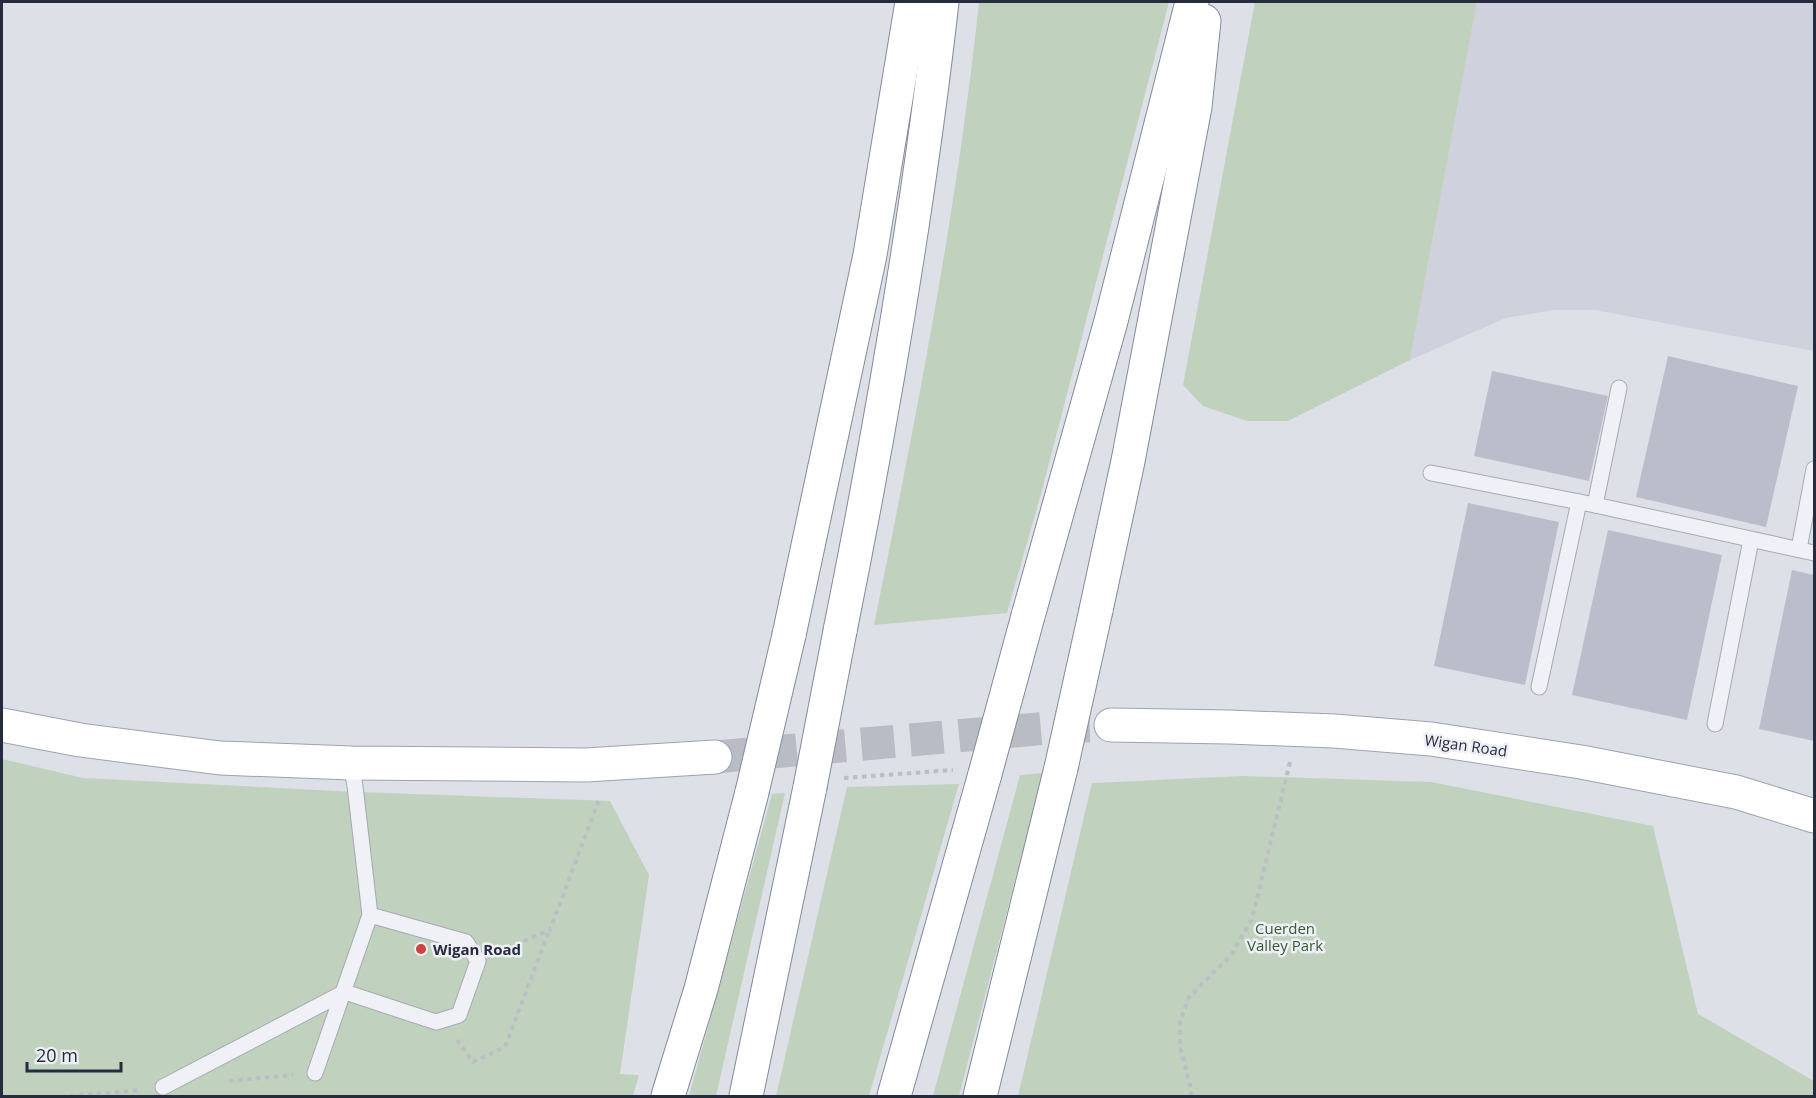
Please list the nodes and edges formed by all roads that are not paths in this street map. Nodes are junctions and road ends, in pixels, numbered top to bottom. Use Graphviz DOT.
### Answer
graph roads {
  1 [pos="912,2"];
  2 [pos="942,2"];
  3 [pos="1192,2"];
  4 [pos="1206,2"];
  5 [pos="1619,388"];
  6 [pos="1815,469"];
  7 [pos="1431,473"];
  8 [pos="1579,502"];
  9 [pos="1595,505"];
  10 [pos="1751,540"];
  11 [pos="1807,551"];
  12 [pos="1539,687"];
  13 [pos="1715,724"];
  14 [pos="2,725"];
  15 [pos="1111,725"];
  16 [pos="716,757"];
  17 [pos="351,763"];
  18 [pos="1815,816"];
  19 [pos="370,915"];
  20 [pos="345,992"];
  21 [pos="315,1073"];
  22 [pos="163,1088"];
  23 [pos="668,1096"];
  24 [pos="746,1096"];
  25 [pos="894,1096"];
  26 [pos="980,1096"];
  1 -- 23 [label="main road, bridge"];
  2 -- 24 [label="main road, bridge"];
  3 -- 25 [label="main road, bridge"];
  4 -- 26 [label="main road, bridge"];
  5 -- 9 [label="lane"];
  6 -- 11 [label="lane"];
  7 -- 8 [label="lane"];
  8 -- 9 [label="lane"];
  8 -- 12 [label="lane"];
  9 -- 10 [label="lane"];
  10 -- 11 [label="lane"];
  10 -- 13 [label="lane"];
  14 -- 17 [label="main road"];
  15 -- 18 [label="main road, Wigan Road"];
  16 -- 17 [label="main road"];
  17 -- 19 [label="lane"];
  19 -- 20 [label="lane"];
  19 -- 20 [label="lane"];
  20 -- 21 [label="lane"];
  20 -- 22 [label="lane"];
}
